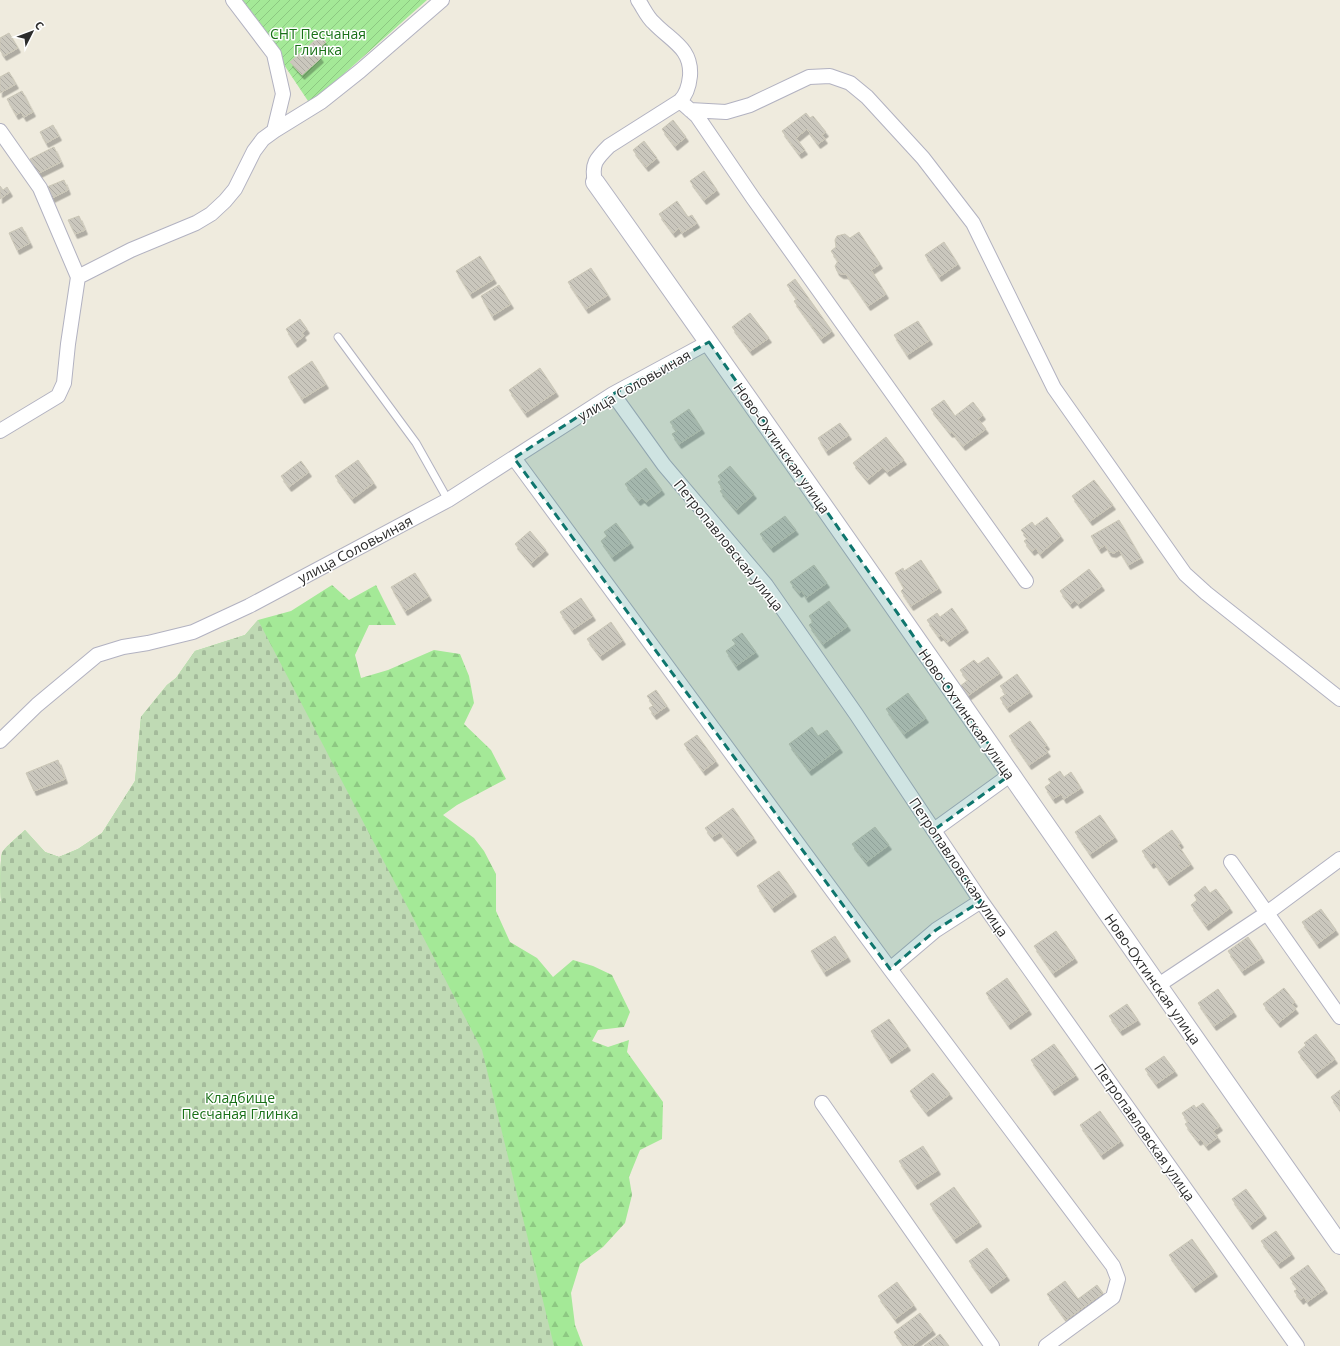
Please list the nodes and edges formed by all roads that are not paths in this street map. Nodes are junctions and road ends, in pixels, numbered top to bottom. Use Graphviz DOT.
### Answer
graph roads {
  1 [pos="233,0"];
  2 [pos="442,0"];
  3 [pos="638,0"];
  4 [pos="685,105"];
  5 [pos="0,131"];
  6 [pos="274,131"];
  7 [pos="595,182"];
  8 [pos="78,277"];
  9 [pos="338,337"];
  10 [pos="709,342"];
  11 [pos="613,394"];
  12 [pos="0,431"];
  13 [pos="514,458"];
  14 [pos="448,500"];
  15 [pos="1026,581"];
  16 [pos="1340,699"];
  17 [pos="0,741"];
  18 [pos="1010,774"];
  19 [pos="934,830"];
  20 [pos="1340,858"];
  21 [pos="1231,862"];
  22 [pos="980,901"];
  23 [pos="1267,913"];
  24 [pos="890,969"];
  25 [pos="1157,986"];
  26 [pos="1340,1017"];
  27 [pos="822,1103"];
  28 [pos="1340,1245"];
  29 [pos="992,1346"];
  30 [pos="1046,1346"];
  31 [pos="1296,1346"];
  1 -- 6 [label="street"];
  2 -- 6 [label="street"];
  3 -- 4 [label="street"];
  4 -- 7 [label="street"];
  4 -- 15 [label="street"];
  4 -- 16 [label="street"];
  5 -- 8 [label="street"];
  6 -- 8 [label="street"];
  7 -- 10 [label="street, Ново-Охтинская улица"];
  8 -- 12 [label="street"];
  9 -- 14 [label="lane"];
  10 -- 11 [label="street, улица Соловьиная"];
  10 -- 18 [label="street, Ново-Охтинская улица"];
  11 -- 13 [label="street, улица Соловьиная"];
  11 -- 19 [label="street, Петропавловская улица"];
  13 -- 14 [label="street, улица Соловьиная"];
  13 -- 24 [label="street"];
  14 -- 17 [label="street, улица Соловьиная"];
  18 -- 19 [label="street"];
  18 -- 25 [label="street, Ново-Охтинская улица"];
  19 -- 22 [label="street, Петропавловская улица"];
  20 -- 23 [label="street"];
  21 -- 23 [label="street"];
  22 -- 24 [label="street"];
  22 -- 31 [label="street, Петропавловская улица"];
  23 -- 25 [label="street"];
  23 -- 26 [label="street"];
  24 -- 30 [label="street"];
  25 -- 28 [label="street, Ново-Охтинская улица"];
  27 -- 29 [label="street"];
}
